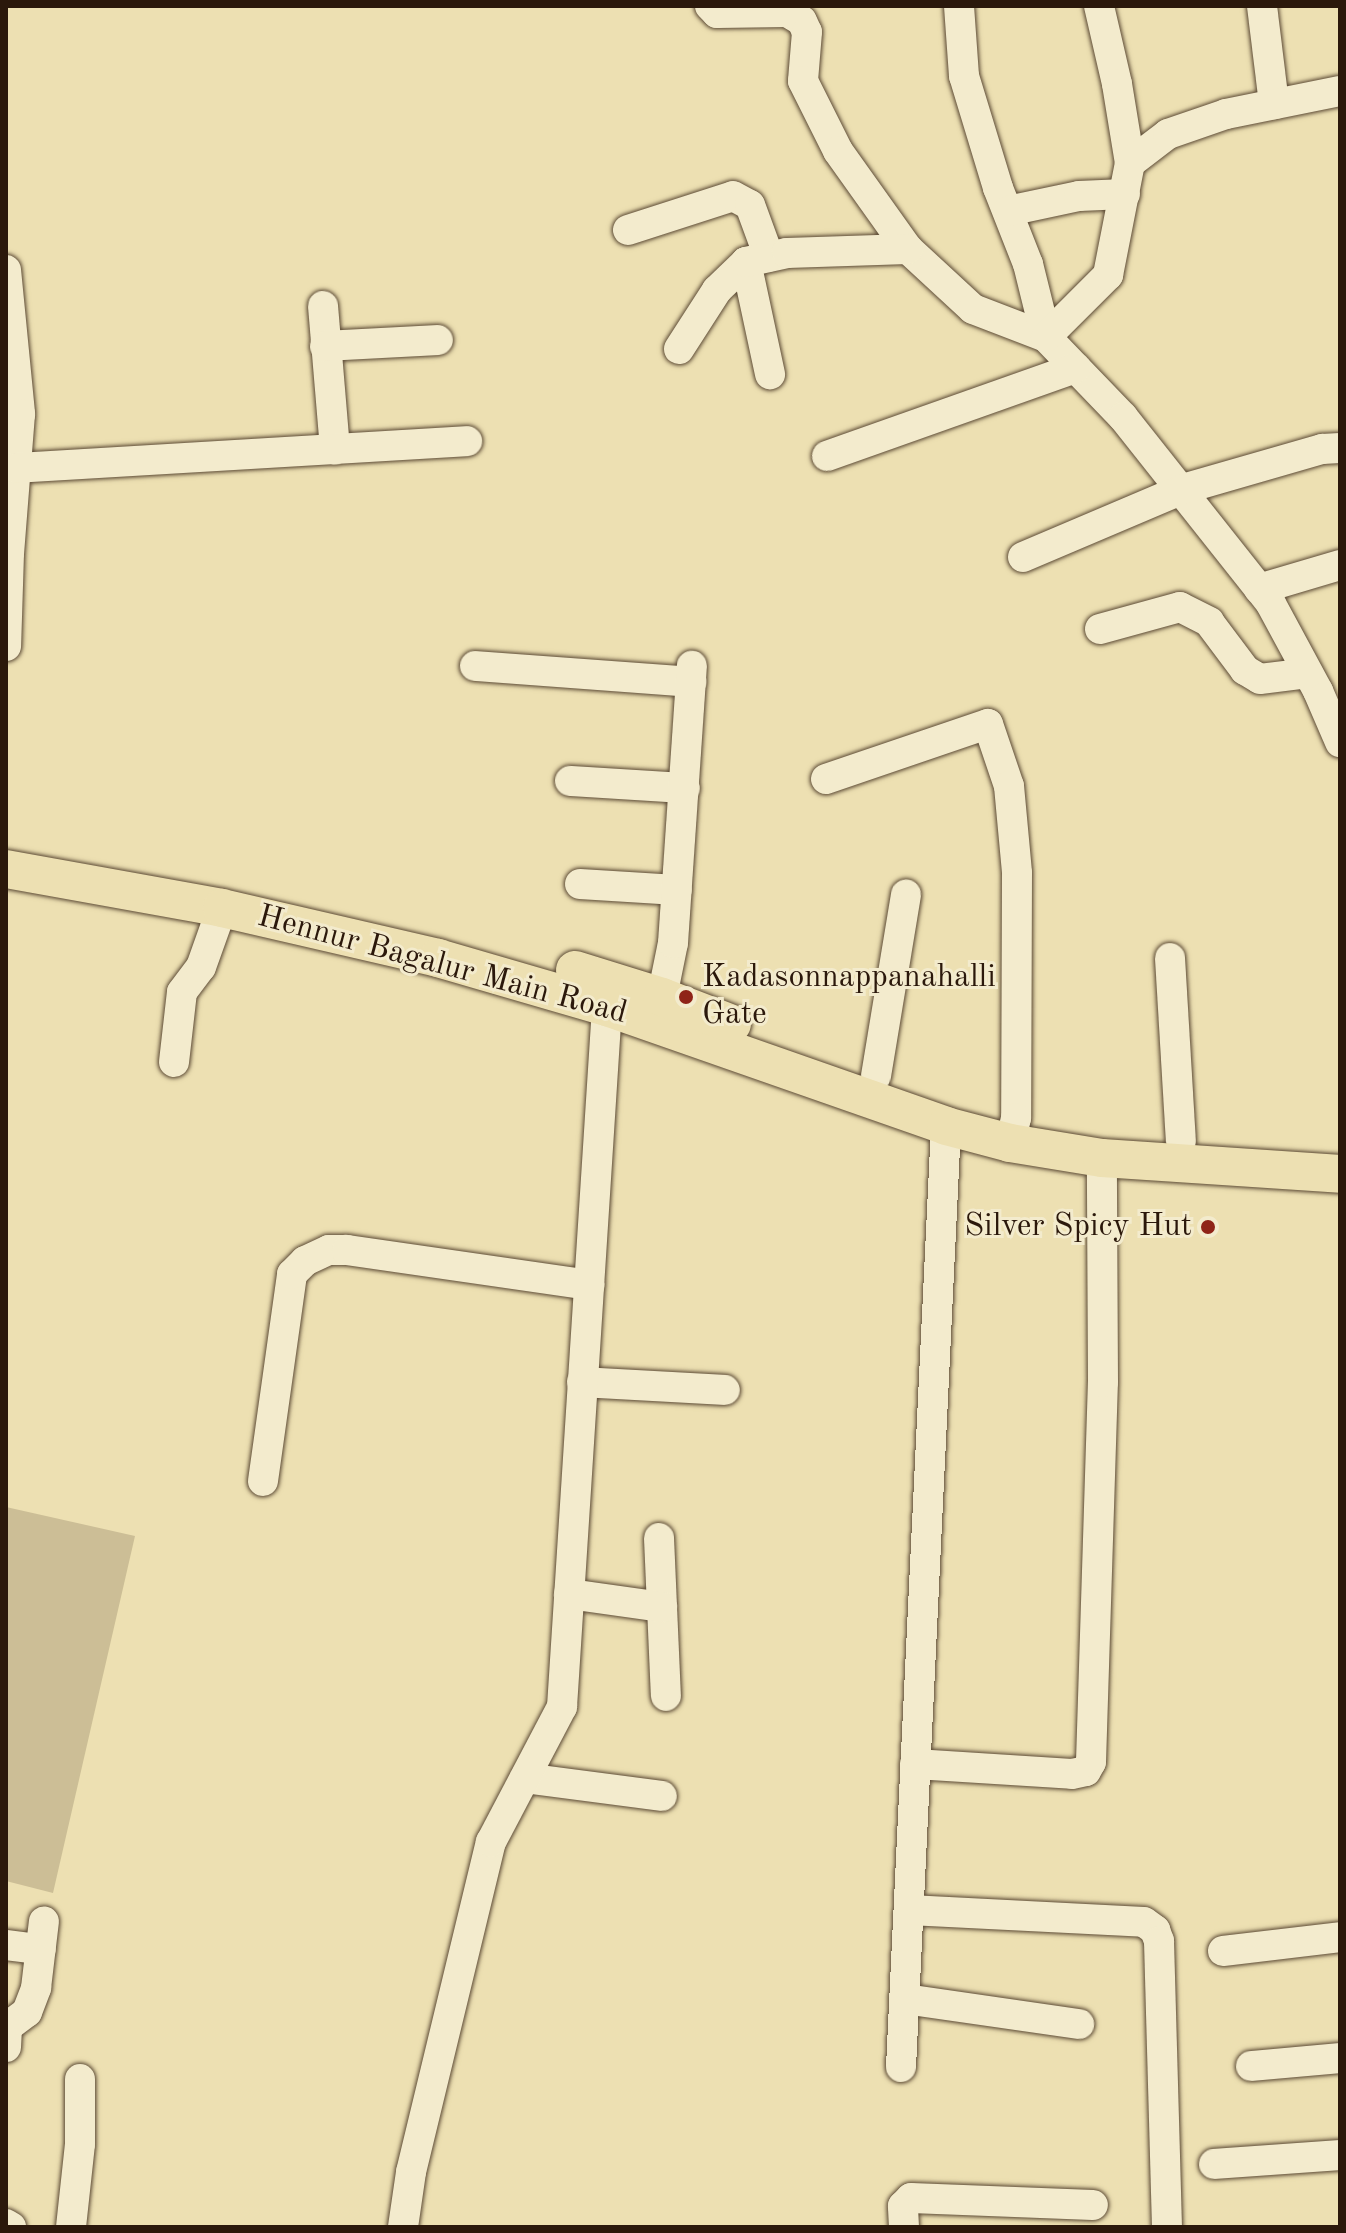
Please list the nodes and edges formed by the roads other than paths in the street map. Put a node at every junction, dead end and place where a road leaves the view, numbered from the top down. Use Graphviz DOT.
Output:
graph roads {
  1 [pos="710,6"];
  2 [pos="959,6"];
  3 [pos="1099,6"];
  4 [pos="1262,6"];
  5 [pos="1340,91"];
  6 [pos="1274,104"];
  7 [pos="1130,163"];
  8 [pos="1125,194"];
  9 [pos="1008,211"];
  10 [pos="628,230"];
  11 [pos="908,249"];
  12 [pos="758,260"];
  13 [pos="6,270"];
  14 [pos="323,306"];
  15 [pos="1046,337"];
  16 [pos="438,340"];
  17 [pos="325,346"];
  18 [pos="679,349"];
  19 [pos="1076,368"];
  20 [pos="770,374"];
  21 [pos="467,441"];
  22 [pos="1340,448"];
  23 [pos="335,449"];
  24 [pos="827,456"];
  25 [pos="16,468"];
  26 [pos="1183,489"];
  27 [pos="1023,557"];
  28 [pos="1340,565"];
  29 [pos="1259,589"];
  30 [pos="1100,629"];
  31 [pos="6,646"];
  32 [pos="475,666"];
  33 [pos="1308,673"];
  34 [pos="1340,742"];
  35 [pos="826,779"];
  36 [pos="570,781"];
  37 [pos="685,788"];
  38 [pos="6,845"];
  39 [pos="6,869"];
  40 [pos="580,884"];
  41 [pos="677,890"];
  42 [pos="906,894"];
  43 [pos="222,908"];
  44 [pos="1170,958"];
  45 [pos="610,994"];
  46 [pos="662,997"];
  47 [pos="174,1062"];
  48 [pos="876,1076"];
  49 [pos="946,1126"];
  50 [pos="1013,1131"];
  51 [pos="1181,1141"];
  52 [pos="1340,1149"];
  53 [pos="1102,1158"];
  54 [pos="1340,1174"];
  55 [pos="589,1285"];
  56 [pos="582,1382"];
  57 [pos="725,1390"];
  58 [pos="263,1481"];
  59 [pos="659,1538"];
  60 [pos="569,1594"];
  61 [pos="662,1607"];
  62 [pos="666,1696"];
  63 [pos="915,1764"];
  64 [pos="525,1778"];
  65 [pos="662,1796"];
  66 [pos="909,1910"];
  67 [pos="1340,1937"];
  68 [pos="6,1945"];
  69 [pos="1223,1951"];
  70 [pos="905,1999"];
  71 [pos="1079,2024"];
  72 [pos="6,2047"];
  73 [pos="1340,2058"];
  74 [pos="1251,2066"];
  75 [pos="901,2067"];
  76 [pos="80,2079"];
  77 [pos="1340,2155"];
  78 [pos="1214,2164"];
  79 [pos="1093,2205"];
  80 [pos="6,2224"];
  81 [pos="11,2227"];
  82 [pos="71,2227"];
  83 [pos="403,2227"];
  84 [pos="904,2227"];
  85 [pos="1167,2227"];
  1 -- 11 [label="street"];
  2 -- 9 [label="street"];
  3 -- 7 [label="street"];
  4 -- 6 [label="street"];
  5 -- 6 [label="street"];
  6 -- 7 [label="street"];
  7 -- 8 [label="street"];
  8 -- 9 [label="street"];
  8 -- 15 [label="street"];
  9 -- 15 [label="street"];
  10 -- 12 [label="street"];
  11 -- 12 [label="street"];
  11 -- 15 [label="street"];
  12 -- 18 [label="street"];
  12 -- 20 [label="street"];
  13 -- 25 [label="street"];
  14 -- 17 [label="street"];
  15 -- 19 [label="street"];
  16 -- 17 [label="street"];
  17 -- 23 [label="street"];
  19 -- 24 [label="street"];
  19 -- 26 [label="street"];
  21 -- 23 [label="street"];
  22 -- 26 [label="street"];
  23 -- 25 [label="street"];
  25 -- 31 [label="street"];
  26 -- 27 [label="street"];
  26 -- 29 [label="street"];
  28 -- 29 [label="street"];
  29 -- 33 [label="street"];
  30 -- 33 [label="street"];
  32 -- 37 [label="street"];
  33 -- 34 [label="street"];
  35 -- 50 [label="street"];
  36 -- 37 [label="street"];
  37 -- 41 [label="street"];
  38 -- 45 [label="main road, Hennur Bagalur Main Road"];
  39 -- 43 [label="main road, Hennur Bagalur Main Road"];
  40 -- 41 [label="street"];
  41 -- 46 [label="street"];
  42 -- 48 [label="street"];
  43 -- 45 [label="main road, Hennur Bagalur Main Road"];
  43 -- 47 [label="street"];
  44 -- 51 [label="street"];
  45 -- 46 [label="main road, Hennur Bagalur Main Road"];
  45 -- 49 [label="main road, Hennur Bagalur Main Road"];
  45 -- 55 [label="street"];
  46 -- 48 [label="main road, Hennur Bagalur Main Road"];
  48 -- 50 [label="main road, Hennur Bagalur Main Road"];
  49 -- 50 [label="main road, Hennur Bagalur Main Road"];
  49 -- 63 [label="street"];
  50 -- 51 [label="main road, Hennur Bagalur Main Road"];
  50 -- 53 [label="main road, Hennur Bagalur Main Road"];
  51 -- 52 [label="main road, Hennur Bagalur Main Road"];
  53 -- 54 [label="main road, Hennur Bagalur Main Road"];
  53 -- 63 [label="street"];
  55 -- 56 [label="street"];
  55 -- 58 [label="street"];
  56 -- 57 [label="street"];
  56 -- 60 [label="street"];
  59 -- 61 [label="street"];
  60 -- 61 [label="street"];
  60 -- 64 [label="street"];
  61 -- 62 [label="street"];
  63 -- 66 [label="street"];
  64 -- 65 [label="street"];
  64 -- 83 [label="street"];
  66 -- 70 [label="street"];
  66 -- 85 [label="street"];
  67 -- 69 [label="street"];
  68 -- 72 [label="street"];
  70 -- 71 [label="street"];
  70 -- 75 [label="street"];
  73 -- 74 [label="street"];
  76 -- 82 [label="street"];
  77 -- 78 [label="street"];
  79 -- 84 [label="street"];
  80 -- 81 [label="street"];
}
